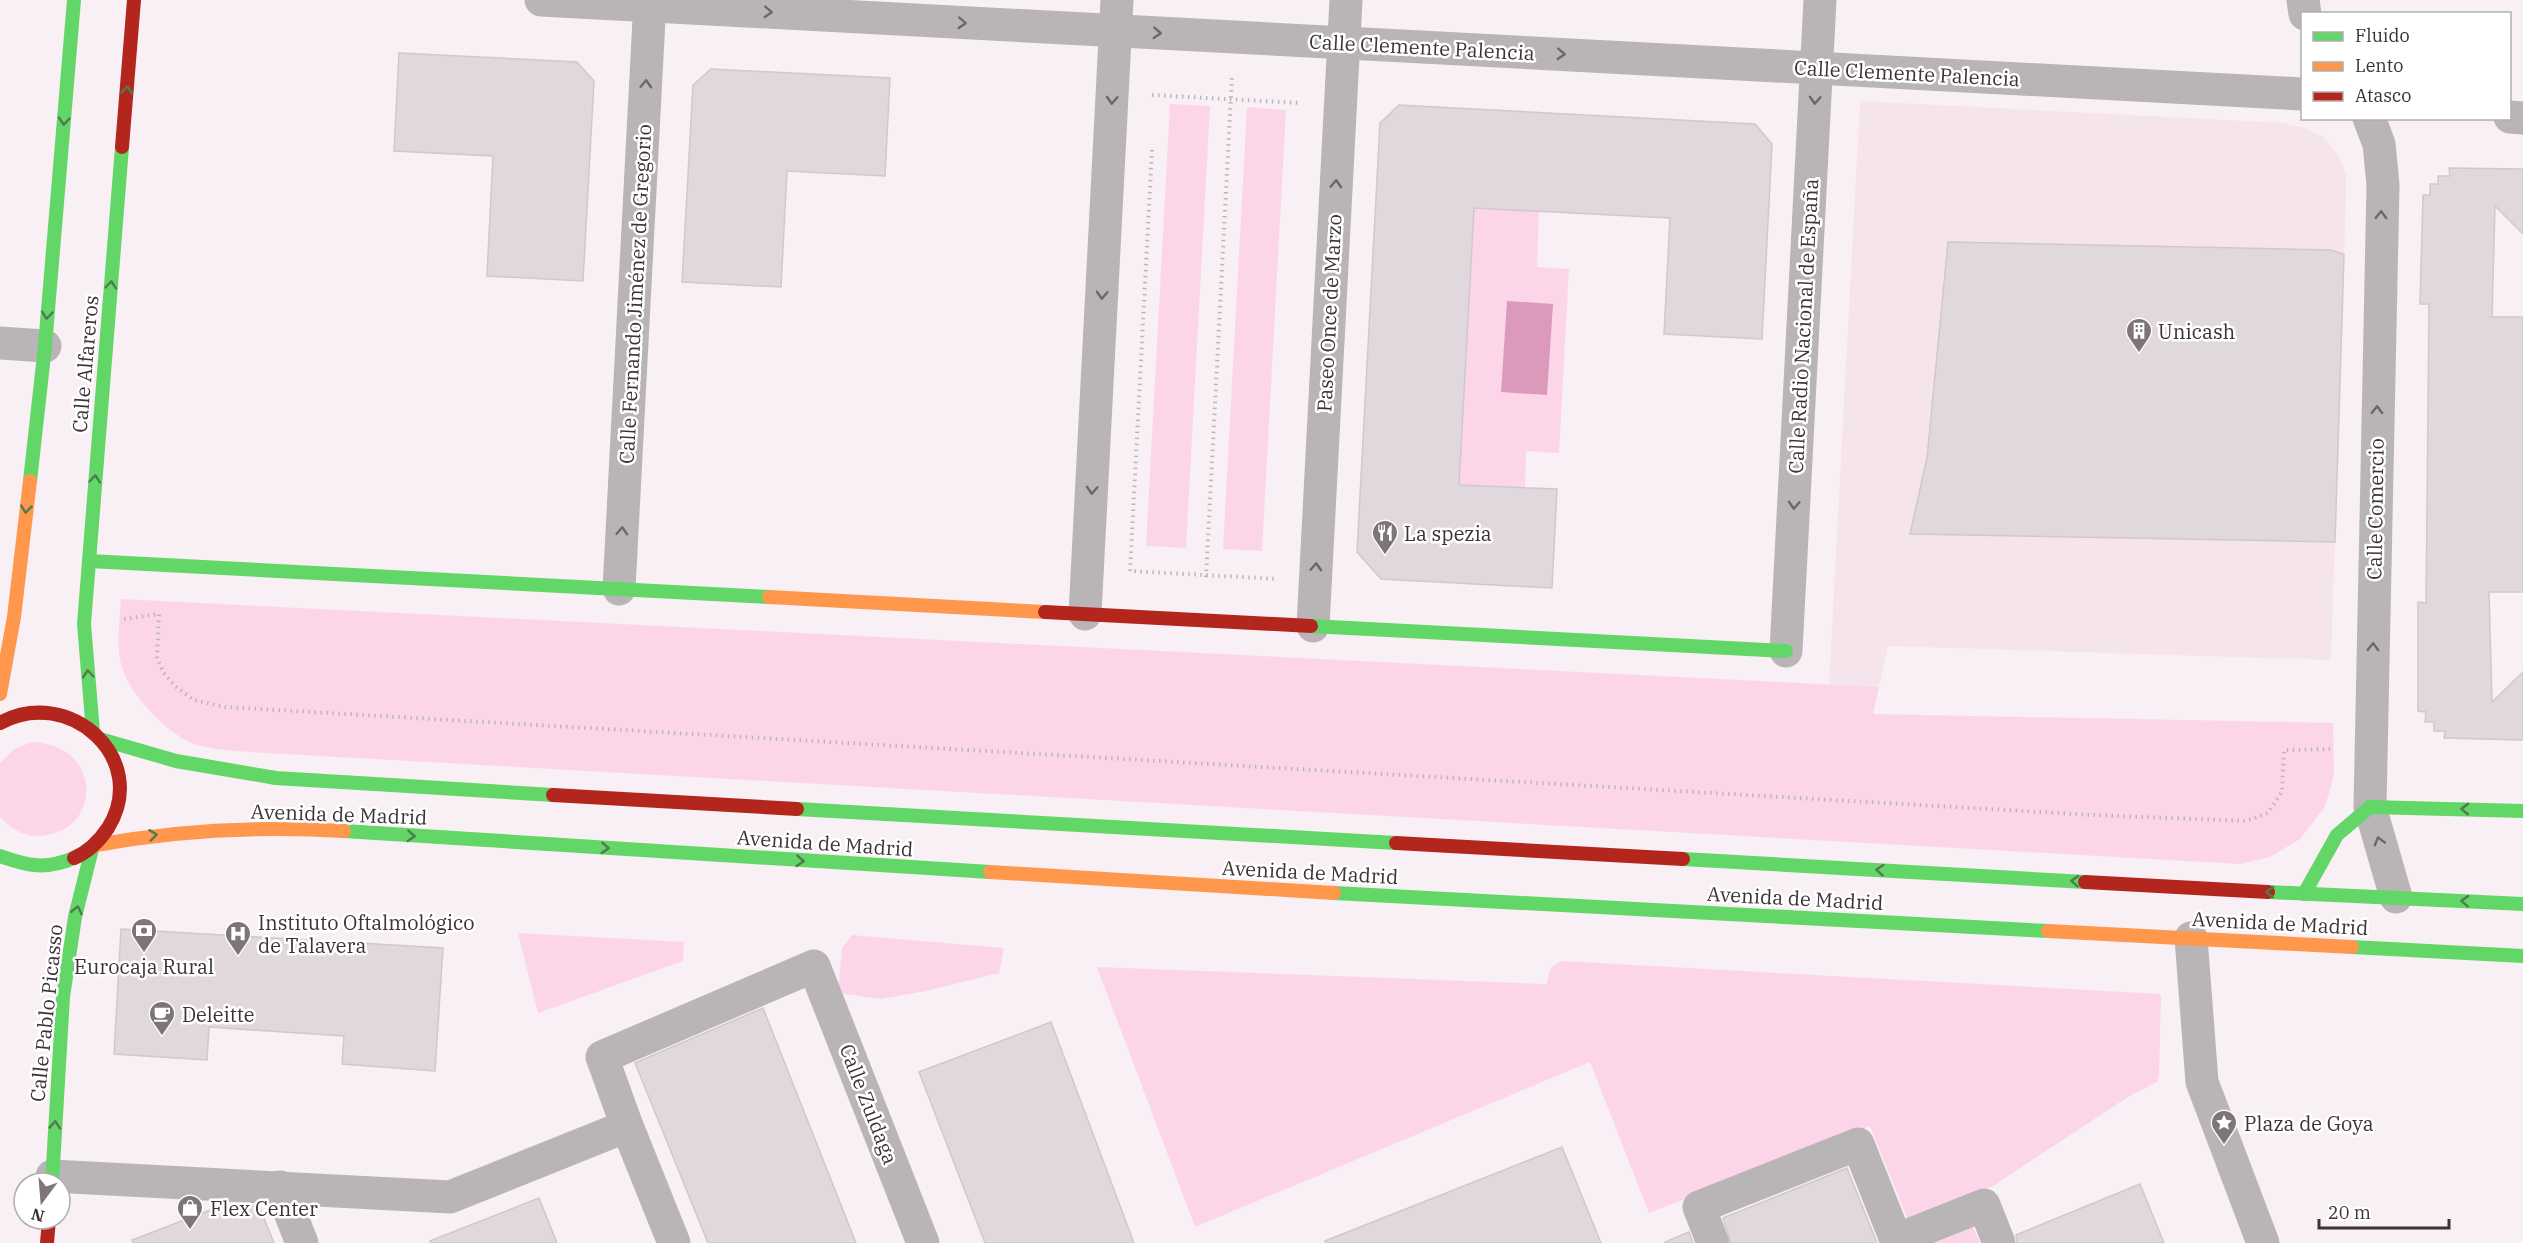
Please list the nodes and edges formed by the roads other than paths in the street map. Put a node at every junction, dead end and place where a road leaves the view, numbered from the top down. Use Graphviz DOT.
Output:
graph roads {
  1 [pos="74,0"];
  2 [pos="134,0"];
  3 [pos="541,0"];
  4 [pos="1346,0"];
  5 [pos="1820,0"];
  6 [pos="650,3"];
  7 [pos="1116,16"];
  8 [pos="1343,43"];
  9 [pos="1817,68"];
  10 [pos="2301,94"];
  11 [pos="2371,120"];
  12 [pos="0,343"];
  13 [pos="45,346"];
  14 [pos="89,561"];
  15 [pos="619,589"];
  16 [pos="1085,614"];
  17 [pos="1313,626"];
  18 [pos="1786,651"];
  19 [pos="0,694"];
  20 [pos="0,723"];
  21 [pos="97,736"];
  22 [pos="2370,807"];
  23 [pos="2523,811"];
  24 [pos="94,847"];
  25 [pos="0,856"];
  26 [pos="40,868"];
  27 [pos="0,869"];
  28 [pos="2304,894"];
  29 [pos="2396,897"];
  30 [pos="2523,904"];
  31 [pos="2191,938"];
  32 [pos="2523,956"];
  33 [pos="627,1126"];
  34 [pos="52,1171"];
  35 [pos="72,1180"];
  36 [pos="280,1186"];
  37 [pos="302,1243"];
  38 [pos="674,1243"];
  39 [pos="923,1243"];
  40 [pos="1713,1243"];
  41 [pos="1999,1243"];
  42 [pos="2263,1243"];
  1 -- 13 [label="main road, one-way"];
  14 -- 2 [label="main road, Calle Alfareros, one-way"];
  3 -- 6 [label="street, Calle Clemente Palencia"];
  4 -- 8 [label="street, Paseo Once de Marzo"];
  5 -- 9 [label="street, Calle Radio Nacional de España"];
  6 -- 7 [label="street, Calle Clemente Palencia, one-way"];
  15 -- 6 [label="street, Calle Fernando Jiménez de Gregorio, one-way"];
  7 -- 8 [label="street, Calle Clemente Palencia, one-way"];
  7 -- 16 [label="street, one-way"];
  8 -- 9 [label="street, Calle Clemente Palencia, one-way"];
  17 -- 8 [label="street, Paseo Once de Marzo, one-way"];
  9 -- 10 [label="street, Calle Clemente Palencia"];
  9 -- 18 [label="street, Calle Radio Nacional de España, one-way"];
  22 -- 11 [label="street, Calle Comercio, one-way"];
  12 -- 13 [label="street"];
  13 -- 19 [label="main road, one-way"];
  14 -- 15 [label="main road"];
  21 -- 14 [label="main road, Calle Alfareros, one-way"];
  15 -- 16 [label="main road"];
  16 -- 17 [label="main road"];
  17 -- 18 [label="main road"];
  20 -- 21 [label="main road, Avenida de Madrid"];
  21 -- 24 [label="main road, Avenida de Madrid"];
  28 -- 21 [label="main road, Avenida de Madrid, one-way"];
  23 -- 22 [label="main road, one-way"];
  22 -- 28 [label="main road"];
  29 -- 22 [label="street, Calle Comercio, one-way"];
  24 -- 26 [label="main road, Avenida de Madrid"];
  24 -- 31 [label="main road, Avenida de Madrid, one-way"];
  34 -- 24 [label="main road, Calle Pablo Picasso, one-way"];
  25 -- 26 [label="main road, Avenida de Madrid"];
  26 -- 27 [label="main road, Avenida de Madrid"];
  28 -- 29 [label="main road, Avenida de Madrid"];
  30 -- 29 [label="main road, Avenida de Madrid, one-way"];
  31 -- 32 [label="main road, Avenida de Madrid"];
  31 -- 42 [label="street"];
  33 -- 36 [label="street"];
  33 -- 38 [label="street"];
  33 -- 39 [label="street, Calle Zuldaga"];
  35 -- 36 [label="street"];
  36 -- 37 [label="street"];
  40 -- 41 [label="street"];
}
